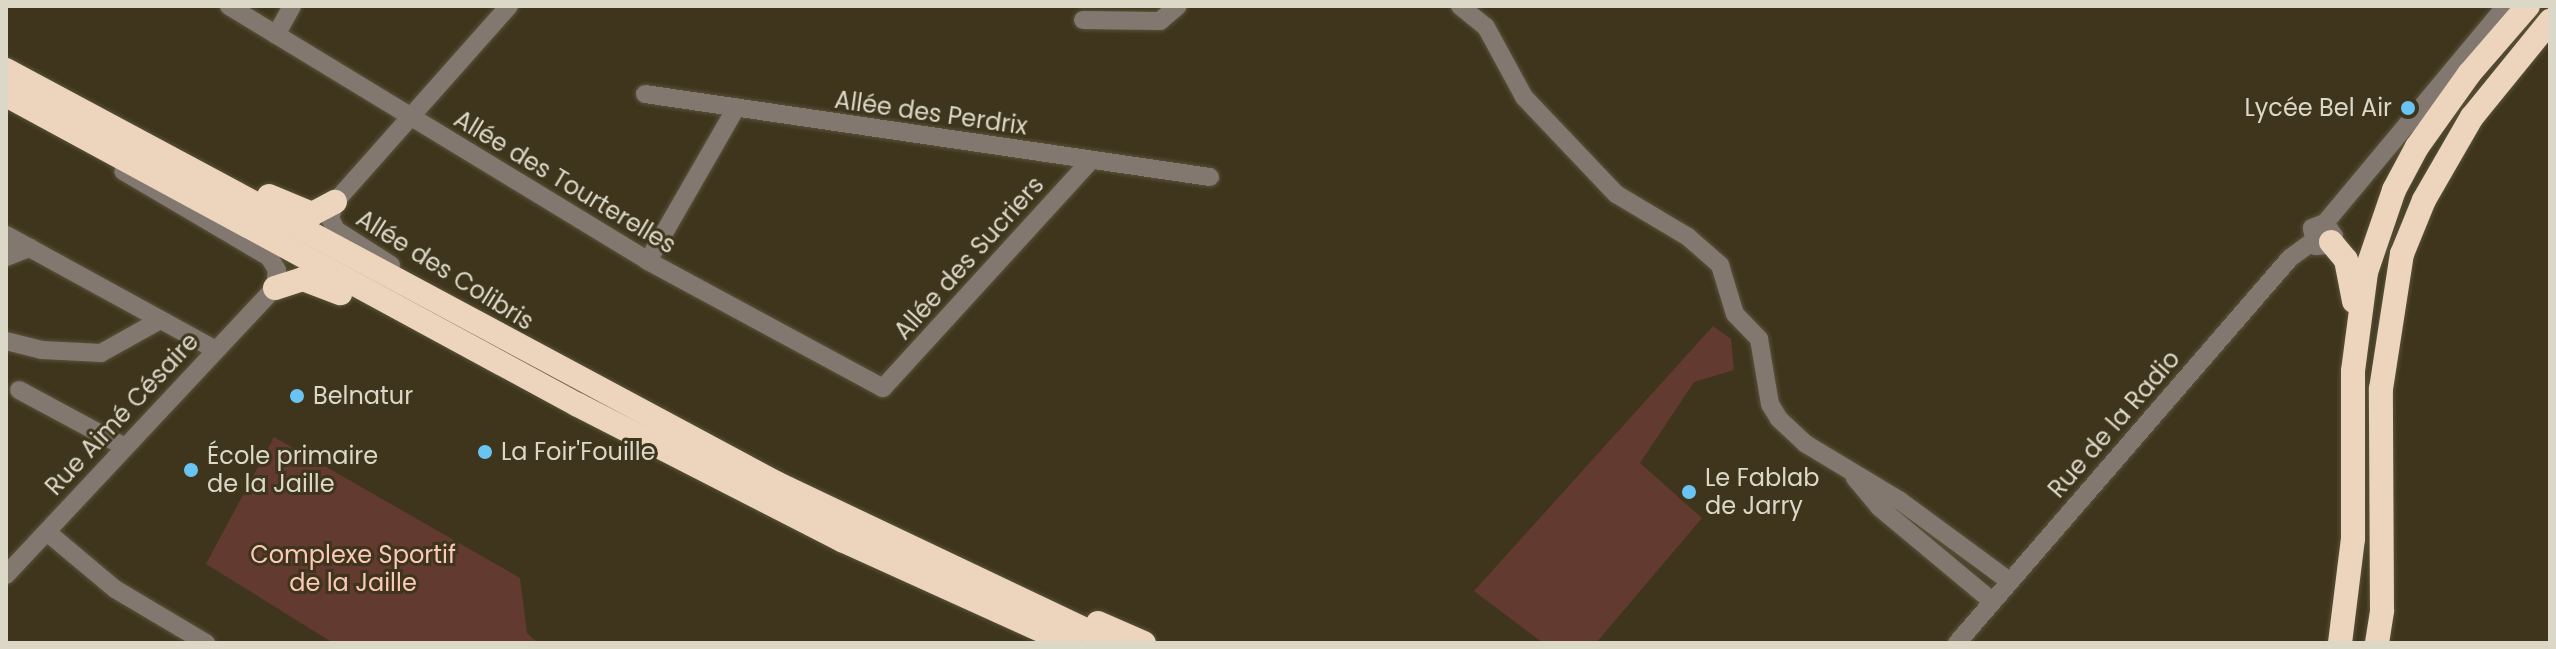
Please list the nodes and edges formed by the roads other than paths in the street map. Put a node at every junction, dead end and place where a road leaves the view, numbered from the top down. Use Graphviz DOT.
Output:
graph roads {
  1 [pos="229,6"];
  2 [pos="292,6"];
  3 [pos="509,6"];
  4 [pos="1178,6"];
  5 [pos="1460,6"];
  6 [pos="2506,6"];
  7 [pos="2528,6"];
  8 [pos="1083,20"];
  9 [pos="2550,21"];
  10 [pos="276,35"];
  11 [pos="6,70"];
  12 [pos="645,94"];
  13 [pos="6,96"];
  14 [pos="71,105"];
  15 [pos="736,108"];
  16 [pos="411,115"];
  17 [pos="1090,161"];
  18 [pos="1210,177"];
  19 [pos="335,202"];
  20 [pos="6,235"];
  21 [pos="2323,236"];
  22 [pos="30,248"];
  23 [pos="6,257"];
  24 [pos="648,261"];
  25 [pos="275,288"];
  26 [pos="2357,315"];
  27 [pos="160,320"];
  28 [pos="6,341"];
  29 [pos="214,349"];
  30 [pos="533,353"];
  31 [pos="485,355"];
  32 [pos="883,388"];
  33 [pos="19,390"];
  34 [pos="125,447"];
  35 [pos="1843,463"];
  36 [pos="47,532"];
  37 [pos="2380,571"];
  38 [pos="7,572"];
  39 [pos="976,578"];
  40 [pos="2008,580"];
  41 [pos="1993,602"];
  42 [pos="206,643"];
  43 [pos="1069,643"];
  44 [pos="1113,643"];
  45 [pos="1144,643"];
  46 [pos="1957,643"];
  47 [pos="2340,643"];
  48 [pos="2366,643"];
  49 [pos="2377,643"];
  1 -- 10 [label="street, Allée des Tourterelles"];
  2 -- 10 [label="street"];
  3 -- 16 [label="street, Allée des Colibris"];
  4 -- 8 [label="street"];
  5 -- 35 [label="street"];
  6 -- 21 [label="street, Rue de la Radio"];
  7 -- 26 [label="highway"];
  9 -- 37 [label="highway"];
  10 -- 16 [label="street, Allée des Tourterelles"];
  11 -- 14 [label="highway"];
  12 -- 15 [label="street, Allée des Perdrix"];
  13 -- 25 [label="street"];
  13 -- 31 [label="highway"];
  14 -- 19 [label="highway"];
  14 -- 30 [label="highway"];
  15 -- 17 [label="street, Allée des Perdrix"];
  15 -- 24 [label="street"];
  16 -- 19 [label="street, Allée des Colibris"];
  16 -- 24 [label="street, Allée des Tourterelles"];
  17 -- 18 [label="street, Allée des Perdrix"];
  17 -- 32 [label="street, Allée des Sucriers"];
  19 -- 30 [label="street, Allée des Colibris"];
  20 -- 22 [label="street"];
  21 -- 26 [label="highway"];
  21 -- 40 [label="street, Rue de la Radio"];
  22 -- 23 [label="street"];
  22 -- 27 [label="street"];
  24 -- 32 [label="street, Allée des Tourterelles"];
  25 -- 29 [label="street, Rue Aimé Césaire"];
  25 -- 31 [label="highway"];
  26 -- 47 [label="highway"];
  27 -- 28 [label="street"];
  27 -- 29 [label="street"];
  29 -- 34 [label="street, Rue Aimé Césaire"];
  30 -- 39 [label="highway"];
  31 -- 43 [label="highway"];
  33 -- 34 [label="street"];
  34 -- 36 [label="street, Rue Aimé Césaire"];
  35 -- 40 [label="street"];
  35 -- 41 [label="street"];
  36 -- 38 [label="street, Rue Aimé Césaire"];
  36 -- 42 [label="street"];
  37 -- 48 [label="highway"];
  37 -- 49 [label="highway"];
  39 -- 44 [label="highway"];
  39 -- 45 [label="highway"];
  40 -- 41 [label="street, Rue de la Radio"];
  41 -- 46 [label="street, Rue de la Radio"];
}
